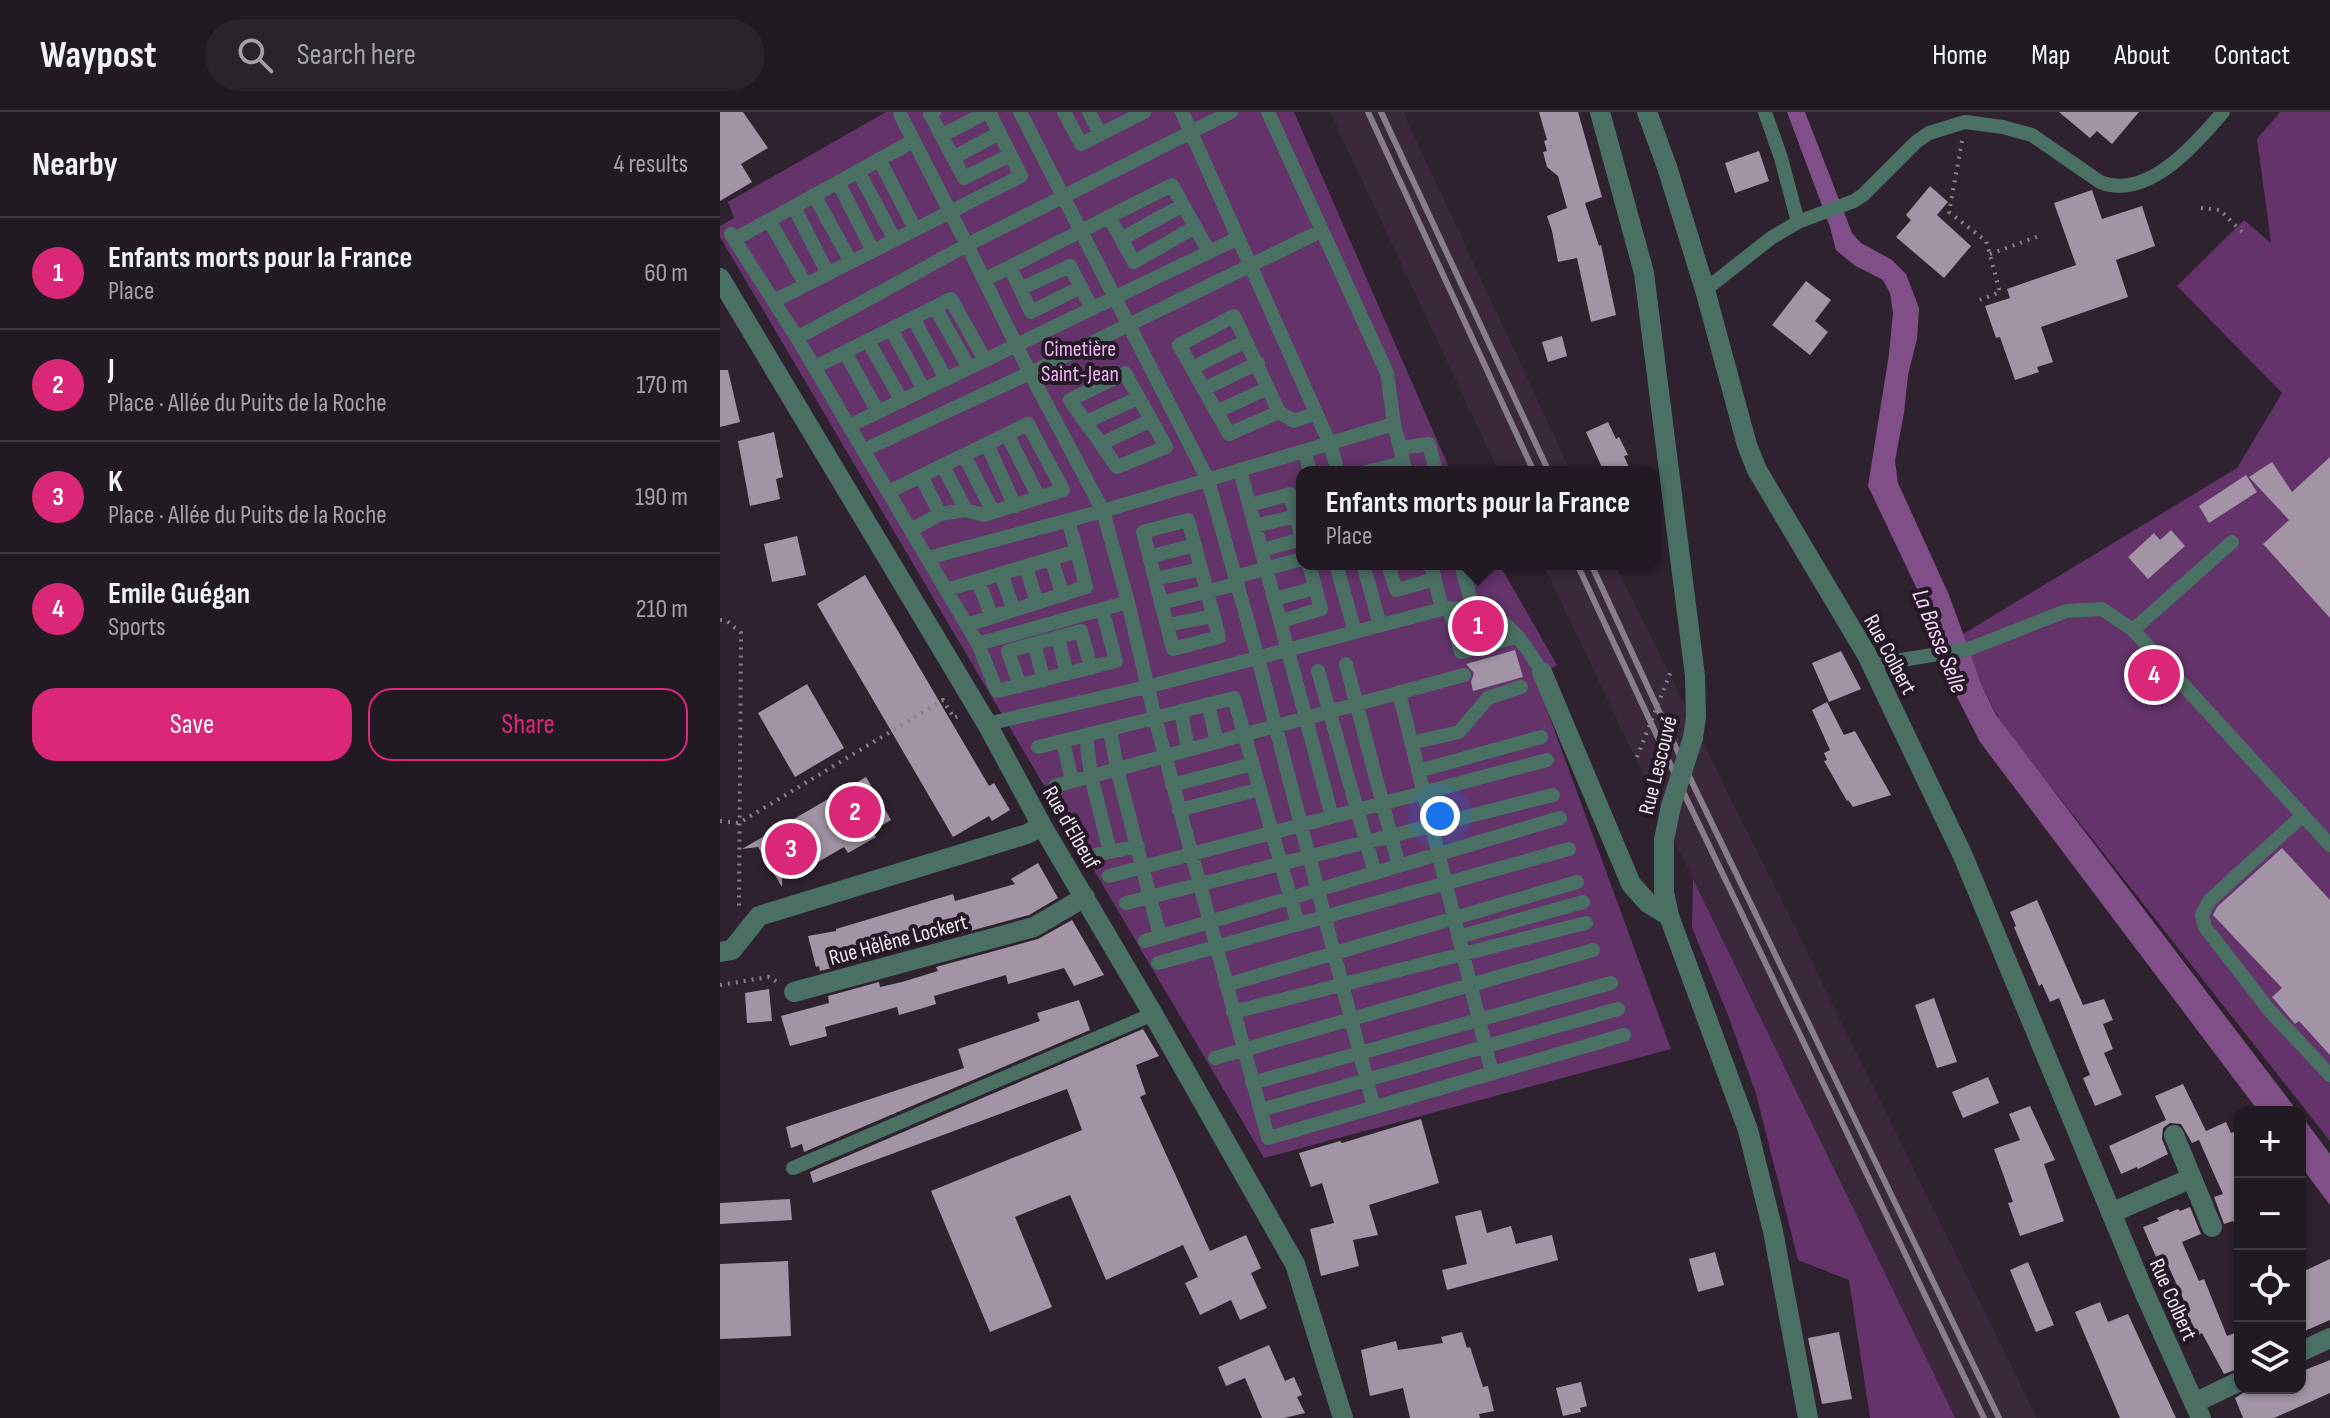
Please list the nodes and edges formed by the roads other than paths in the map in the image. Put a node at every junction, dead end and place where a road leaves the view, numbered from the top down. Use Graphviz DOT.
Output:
graph roads {
  1 [pos="934,112"];
  2 [pos="988,112"];
  3 [pos="1020,112"];
  4 [pos="1064,112"];
  5 [pos="1089,112"];
  6 [pos="1143,112"];
  7 [pos="1182,112"];
  8 [pos="1268,112"];
  9 [pos="1600,112"];
  10 [pos="1647,112"];
  11 [pos="1765,112"];
  12 [pos="2223,112"];
  13 [pos="1228,113"];
  14 [pos="900,114"];
  15 [pos="1118,118"];
  16 [pos="1191,132"];
  17 [pos="999,133"];
  18 [pos="1100,134"];
  19 [pos="941,136"];
  20 [pos="913,141"];
  21 [pos="1010,155"];
  22 [pos="953,158"];
  23 [pos="879,159"];
  24 [pos="858,171"];
  25 [pos="838,182"];
  26 [pos="814,195"];
  27 [pos="1064,197"];
  28 [pos="1183,205"];
  29 [pos="794,207"];
  30 [pos="950,211"];
  31 [pos="1109,217"];
  32 [pos="769,220"];
  33 [pos="1798,222"];
  34 [pos="1195,227"];
  35 [pos="915,229"];
  36 [pos="1081,231"];
  37 [pos="1321,231"];
  38 [pos="1238,238"];
  39 [pos="1121,239"];
  40 [pos="895,240"];
  41 [pos="967,245"];
  42 [pos="873,251"];
  43 [pos="1209,252"];
  44 [pos="851,262"];
  45 [pos="1251,266"];
  46 [pos="1010,267"];
  47 [pos="828,274"];
  48 [pos="720,278"];
  49 [pos="984,280"];
  50 [pos="806,285"];
  51 [pos="1081,287"];
  52 [pos="1020,289"];
  53 [pos="1705,290"];
  54 [pos="1115,297"];
  55 [pos="774,301"];
  56 [pos="935,307"];
  57 [pos="1092,309"];
  58 [pos="1031,312"];
  59 [pos="913,318"];
  60 [pos="1129,324"];
  61 [pos="891,329"];
  62 [pos="1040,334"];
  63 [pos="797,338"];
  64 [pos="868,341"];
  65 [pos="1246,341"];
  66 [pos="1016,345"];
  67 [pos="845,352"];
  68 [pos="985,360"];
  69 [pos="1258,363"];
  70 [pos="815,367"];
  71 [pos="969,368"];
  72 [pos="1192,368"];
  73 [pos="1030,373"];
  74 [pos="946,379"];
  75 [pos="1268,388"];
  76 [pos="1204,389"];
  77 [pos="924,390"];
  78 [pos="1138,398"];
  79 [pos="902,401"];
  80 [pos="878,412"];
  81 [pos="1216,412"];
  82 [pos="1279,412"];
  83 [pos="1316,413"];
  84 [pos="1151,420"];
  85 [pos="1086,422"];
  86 [pos="1394,424"];
  87 [pos="849,426"];
  88 [pos="1007,434"];
  89 [pos="987,444"];
  90 [pos="1101,444"];
  91 [pos="1330,444"];
  92 [pos="864,450"];
  93 [pos="1305,451"];
  94 [pos="964,455"];
  95 [pos="1403,461"];
  96 [pos="943,466"];
  97 [pos="1309,466"];
  98 [pos="1336,466"];
  99 [pos="1434,466"];
  100 [pos="1240,470"];
  101 [pos="921,476"];
  102 [pos="1208,480"];
  103 [pos="888,492"];
  104 [pos="1039,498"];
  105 [pos="1250,505"];
  106 [pos="1015,506"];
  107 [pos="966,510"];
  108 [pos="1103,511"];
  109 [pos="993,512"];
  110 [pos="940,514"];
  111 [pos="1296,516"];
  112 [pos="1068,521"];
  113 [pos="1255,526"];
  114 [pos="911,530"];
  115 [pos="1296,541"];
  116 [pos="2232,542"];
  117 [pos="1195,545"];
  118 [pos="1262,550"];
  119 [pos="1077,551"];
  120 [pos="1149,557"];
  121 [pos="928,558"];
  122 [pos="1051,559"];
  123 [pos="1296,561"];
  124 [pos="1026,566"];
  125 [pos="1267,568"];
  126 [pos="1201,569"];
  127 [pos="1310,570"];
  128 [pos="1338,570"];
  129 [pos="1365,570"];
  130 [pos="1394,570"];
  131 [pos="1463,570"];
  132 [pos="1433,571"];
  133 [pos="1001,574"];
  134 [pos="1155,579"];
  135 [pos="1236,580"];
  136 [pos="978,581"];
  137 [pos="1315,588"];
  138 [pos="946,590"];
  139 [pos="1207,592"];
  140 [pos="1063,595"];
  141 [pos="1275,599"];
  142 [pos="1128,602"];
  143 [pos="1037,603"];
  144 [pos="1161,603"];
  145 [pos="1446,608"];
  146 [pos="1102,609"];
  147 [pos="1473,609"];
  148 [pos="1014,610"];
  149 [pos="1213,616"];
  150 [pos="992,617"];
  151 [pos="1281,621"];
  152 [pos="967,625"];
  153 [pos="1167,625"];
  154 [pos="1380,625"];
  155 [pos="2133,630"];
  156 [pos="1355,632"];
  157 [pos="1518,636"];
  158 [pos="1058,638"];
  159 [pos="978,644"];
  160 [pos="1034,644"];
  161 [pos="1288,649"];
  162 [pos="1258,658"];
  163 [pos="1346,664"];
  164 [pos="1871,665"];
  165 [pos="1091,668"];
  166 [pos="1318,671"];
  167 [pos="1542,672"];
  168 [pos="1067,674"];
  169 [pos="1464,675"];
  170 [pos="1044,680"];
  171 [pos="1020,686"];
  172 [pos="1147,687"];
  173 [pos="1521,687"];
  174 [pos="1399,692"];
  175 [pos="1208,704"];
  176 [pos="1356,704"];
  177 [pos="1181,711"];
  178 [pos="1330,711"];
  179 [pos="1155,718"];
  180 [pos="1306,718"];
  181 [pos="987,724"];
  182 [pos="1276,726"];
  183 [pos="1110,729"];
  184 [pos="1244,734"];
  185 [pos="1086,735"];
  186 [pos="1541,737"];
  187 [pos="1063,741"];
  188 [pos="1217,742"];
  189 [pos="1411,743"];
  190 [pos="1038,747"];
  191 [pos="1188,750"];
  192 [pos="1165,756"];
  193 [pos="1547,760"];
  194 [pos="1253,764"];
  195 [pos="1117,769"];
  196 [pos="1418,771"];
  197 [pos="1091,776"];
  198 [pos="1072,781"];
  199 [pos="1172,785"];
  200 [pos="1055,786"];
  201 [pos="1260,789"];
  202 [pos="1423,793"];
  203 [pos="1553,795"];
  204 [pos="1382,803"];
  205 [pos="1179,810"];
  206 [pos="1357,810"];
  207 [pos="2302,816"];
  208 [pos="1332,817"];
  209 [pos="1560,818"];
  210 [pos="1301,825"];
  211 [pos="1042,826"];
  212 [pos="1432,826"];
  213 [pos="1272,833"];
  214 [pos="1391,836"];
  215 [pos="1366,842"];
  216 [pos="2330,845"];
  217 [pos="1138,846"];
  218 [pos="1569,849"];
  219 [pos="1191,854"];
  220 [pos="1438,854"];
  221 [pos="1309,857"];
  222 [pos="1281,864"];
  223 [pos="1399,866"];
  224 [pos="1143,867"];
  225 [pos="1375,873"];
  226 [pos="1109,876"];
  227 [pos="1577,882"];
  228 [pos="1446,883"];
  229 [pos="1199,885"];
  230 [pos="1318,890"];
  231 [pos="1085,897"];
  232 [pos="1151,897"];
  233 [pos="1290,898"];
  234 [pos="1583,902"];
  235 [pos="1126,903"];
  236 [pos="1669,916"];
  237 [pos="1325,917"];
  238 [pos="1454,918"];
  239 [pos="1209,922"];
  240 [pos="1586,923"];
  241 [pos="1298,924"];
  242 [pos="1160,936"];
  243 [pos="1458,937"];
  244 [pos="1145,941"];
  245 [pos="1216,947"];
  246 [pos="1593,950"];
  247 [pos="720,952"];
  248 [pos="1334,953"];
  249 [pos="1463,954"];
  250 [pos="1158,963"];
  251 [pos="1611,983"];
  252 [pos="1342,984"];
  253 [pos="1226,985"];
  254 [pos="1470,985"];
  255 [pos="794,992"];
  256 [pos="1618,1009"];
  257 [pos="1233,1012"];
  258 [pos="1153,1014"];
  259 [pos="1351,1019"];
  260 [pos="1479,1020"];
  261 [pos="1624,1035"];
  262 [pos="1485,1047"];
  263 [pos="1243,1050"];
  264 [pos="1359,1053"];
  265 [pos="1215,1058"];
  266 [pos="1492,1073"];
  267 [pos="2330,1075"];
  268 [pos="1367,1080"];
  269 [pos="1252,1083"];
  270 [pos="1374,1108"];
  271 [pos="1260,1110"];
  272 [pos="2174,1135"];
  273 [pos="793,1168"];
  274 [pos="2192,1178"];
  275 [pos="2111,1213"];
  276 [pos="2212,1227"];
  277 [pos="2330,1338"];
  278 [pos="2306,1349"];
  279 [pos="2234,1385"];
  280 [pos="2198,1410"];
  281 [pos="1343,1418"];
  282 [pos="1808,1418"];
  1 -- 19 [label="lane"];
  2 -- 17 [label="lane"];
  2 -- 19 [label="lane"];
  3 -- 27 [label="lane"];
  4 -- 18 [label="lane"];
  5 -- 18 [label="lane"];
  6 -- 15 [label="lane"];
  7 -- 16 [label="lane"];
  8 -- 37 [label="lane"];
  9 -- 236 [label="street, Rue Lescouvé, bridge"];
  10 -- 53 [label="street, Rue Colbert"];
  11 -- 33 [label="lane"];
  12 -- 33 [label="lane"];
  13 -- 16 [label="lane"];
  14 -- 20 [label="lane"];
  15 -- 18 [label="lane"];
  16 -- 27 [label="lane"];
  16 -- 38 [label="lane"];
  17 -- 21 [label="lane"];
  17 -- 22 [label="lane"];
  19 -- 22 [label="lane"];
  20 -- 23 [label="lane"];
  20 -- 30 [label="lane"];
  21 -- 22 [label="lane"];
  21 -- 30 [label="lane"];
  23 -- 24 [label="lane"];
  23 -- 35 [label="lane"];
  24 -- 25 [label="lane"];
  24 -- 40 [label="lane"];
  25 -- 26 [label="lane"];
  25 -- 42 [label="lane"];
  26 -- 29 [label="lane"];
  26 -- 44 [label="lane"];
  27 -- 36 [label="lane"];
  27 -- 41 [label="lane"];
  28 -- 31 [label="lane"];
  28 -- 34 [label="lane"];
  28 -- 39 [label="lane"];
  29 -- 32 [label="lane"];
  29 -- 47 [label="lane"];
  30 -- 35 [label="lane"];
  30 -- 41 [label="lane"];
  31 -- 36 [label="lane"];
  31 -- 39 [label="lane"];
  32 -- 50 [label="lane"];
  32 -- 55 [label="lane"];
  33 -- 53 [label="lane"];
  34 -- 39 [label="lane"];
  34 -- 43 [label="lane"];
  35 -- 40 [label="lane"];
  36 -- 46 [label="lane"];
  36 -- 54 [label="lane"];
  37 -- 45 [label="lane"];
  37 -- 86 [label="lane"];
  38 -- 43 [label="lane"];
  38 -- 45 [label="lane"];
  40 -- 42 [label="lane"];
  41 -- 49 [label="lane"];
  41 -- 63 [label="lane"];
  42 -- 44 [label="lane"];
  43 -- 54 [label="lane"];
  44 -- 47 [label="lane"];
  45 -- 60 [label="lane"];
  45 -- 83 [label="lane"];
  46 -- 49 [label="lane"];
  46 -- 52 [label="lane"];
  47 -- 50 [label="lane"];
  48 -- 181 [label="street, Rue d'Elbeuf"];
  49 -- 66 [label="lane"];
  50 -- 55 [label="lane"];
  51 -- 52 [label="lane"];
  51 -- 57 [label="lane"];
  51 -- 58 [label="lane"];
  52 -- 58 [label="lane"];
  53 -- 164 [label="street, Rue Colbert"];
  54 -- 57 [label="lane"];
  54 -- 60 [label="lane"];
  55 -- 63 [label="lane"];
  56 -- 59 [label="lane"];
  56 -- 68 [label="lane"];
  56 -- 71 [label="lane"];
  57 -- 62 [label="lane"];
  58 -- 62 [label="lane"];
  59 -- 61 [label="lane"];
  59 -- 74 [label="lane"];
  60 -- 73 [label="lane"];
  60 -- 102 [label="lane"];
  61 -- 64 [label="lane"];
  61 -- 77 [label="lane"];
  62 -- 66 [label="lane"];
  63 -- 70 [label="lane"];
  64 -- 67 [label="lane"];
  64 -- 79 [label="lane"];
  65 -- 69 [label="lane"];
  65 -- 72 [label="lane"];
  65 -- 72 [label="lane"];
  66 -- 68 [label="lane"];
  66 -- 73 [label="lane"];
  67 -- 70 [label="lane"];
  67 -- 80 [label="lane"];
  68 -- 71 [label="lane"];
  69 -- 75 [label="lane"];
  69 -- 76 [label="lane"];
  70 -- 87 [label="lane"];
  71 -- 74 [label="lane"];
  72 -- 76 [label="lane"];
  73 -- 92 [label="lane"];
  73 -- 108 [label="lane"];
  74 -- 77 [label="lane"];
  75 -- 81 [label="lane"];
  75 -- 82 [label="lane"];
  76 -- 81 [label="lane"];
  77 -- 79 [label="lane"];
  78 -- 84 [label="lane"];
  78 -- 85 [label="lane"];
  78 -- 85 [label="lane"];
  79 -- 80 [label="lane"];
  80 -- 87 [label="lane"];
  81 -- 82 [label="lane"];
  82 -- 83 [label="lane"];
  83 -- 91 [label="lane"];
  84 -- 90 [label="lane"];
  84 -- 90 [label="lane"];
  85 -- 90 [label="lane"];
  86 -- 91 [label="lane"];
  86 -- 95 [label="lane"];
  87 -- 92 [label="lane"];
  88 -- 89 [label="lane"];
  88 -- 104 [label="lane"];
  88 -- 104 [label="lane"];
  89 -- 94 [label="lane"];
  89 -- 106 [label="lane"];
  91 -- 93 [label="lane"];
  91 -- 98 [label="lane"];
  92 -- 103 [label="lane"];
  93 -- 97 [label="lane"];
  93 -- 100 [label="lane"];
  94 -- 96 [label="lane"];
  94 -- 109 [label="lane"];
  95 -- 99 [label="lane"];
  96 -- 101 [label="lane"];
  96 -- 107 [label="lane"];
  100 -- 102 [label="lane"];
  100 -- 105 [label="lane"];
  101 -- 103 [label="lane"];
  101 -- 110 [label="lane"];
  102 -- 108 [label="lane"];
  102 -- 135 [label="lane"];
  103 -- 114 [label="lane"];
  104 -- 106 [label="lane"];
  105 -- 111 [label="lane"];
  105 -- 113 [label="lane"];
  106 -- 109 [label="lane"];
  107 -- 109 [label="lane"];
  107 -- 110 [label="lane"];
  108 -- 112 [label="lane"];
  108 -- 142 [label="lane"];
  110 -- 114 [label="lane"];
  111 -- 113 [label="lane"];
  112 -- 119 [label="lane"];
  112 -- 121 [label="lane"];
  113 -- 118 [label="lane"];
  114 -- 121 [label="lane"];
  115 -- 118 [label="lane"];
  116 -- 155 [label="lane"];
  117 -- 120 [label="lane"];
  117 -- 120 [label="lane"];
  117 -- 126 [label="lane"];
  118 -- 125 [label="lane"];
  119 -- 122 [label="lane"];
  119 -- 140 [label="lane"];
  120 -- 134 [label="lane"];
  121 -- 138 [label="lane"];
  122 -- 124 [label="lane"];
  122 -- 140 [label="lane"];
  123 -- 125 [label="lane"];
  124 -- 133 [label="lane"];
  124 -- 143 [label="lane"];
  125 -- 135 [label="lane"];
  125 -- 141 [label="lane"];
  126 -- 134 [label="lane"];
  126 -- 139 [label="lane"];
  127 -- 137 [label="lane"];
  128 -- 156 [label="lane"];
  129 -- 154 [label="lane"];
  130 -- 132 [label="lane"];
  131 -- 147 [label="lane"];
  132 -- 145 [label="lane"];
  133 -- 136 [label="lane"];
  133 -- 148 [label="lane"];
  134 -- 144 [label="lane"];
  135 -- 139 [label="lane"];
  135 -- 162 [label="lane"];
  136 -- 138 [label="lane"];
  136 -- 150 [label="lane"];
  137 -- 141 [label="lane"];
  137 -- 151 [label="lane"];
  138 -- 152 [label="lane"];
  139 -- 144 [label="lane"];
  139 -- 149 [label="lane"];
  140 -- 143 [label="lane"];
  141 -- 151 [label="lane"];
  142 -- 146 [label="lane"];
  142 -- 172 [label="lane"];
  143 -- 148 [label="lane"];
  144 -- 153 [label="lane"];
  145 -- 147 [label="lane"];
  145 -- 154 [label="lane"];
  145 -- 157 [label="lane"];
  146 -- 159 [label="lane"];
  146 -- 165 [label="lane"];
  147 -- 157 [label="lane"];
  148 -- 150 [label="lane"];
  149 -- 153 [label="lane"];
  149 -- 153 [label="lane"];
  150 -- 152 [label="lane"];
  151 -- 161 [label="lane"];
  152 -- 159 [label="lane"];
  154 -- 156 [label="lane"];
  155 -- 164 [label="lane"];
  155 -- 207 [label="lane"];
  156 -- 161 [label="lane"];
  157 -- 167 [label="lane"];
  158 -- 160 [label="lane"];
  158 -- 165 [label="lane"];
  158 -- 168 [label="lane"];
  159 -- 171 [label="lane"];
  160 -- 170 [label="lane"];
  160 -- 171 [label="lane"];
  161 -- 162 [label="lane"];
  161 -- 180 [label="lane"];
  162 -- 172 [label="lane"];
  162 -- 182 [label="lane"];
  163 -- 176 [label="lane"];
  164 -- 275 [label="street, Rue Colbert"];
  165 -- 168 [label="lane"];
  166 -- 178 [label="lane"];
  167 -- 236 [label="street"];
  168 -- 170 [label="lane"];
  169 -- 174 [label="lane"];
  170 -- 171 [label="lane"];
  172 -- 179 [label="lane"];
  172 -- 181 [label="lane"];
  173 -- 189 [label="lane"];
  174 -- 176 [label="lane"];
  174 -- 189 [label="lane"];
  175 -- 177 [label="lane"];
  175 -- 184 [label="lane"];
  175 -- 188 [label="lane"];
  176 -- 178 [label="lane"];
  176 -- 204 [label="lane"];
  177 -- 179 [label="lane"];
  177 -- 191 [label="lane"];
  178 -- 180 [label="lane"];
  178 -- 206 [label="lane"];
  179 -- 183 [label="lane"];
  179 -- 192 [label="lane"];
  180 -- 182 [label="lane"];
  180 -- 208 [label="lane"];
  181 -- 211 [label="street, Rue d'Elbeuf"];
  182 -- 184 [label="lane"];
  182 -- 210 [label="lane"];
  183 -- 185 [label="lane"];
  183 -- 195 [label="lane"];
  184 -- 188 [label="lane"];
  184 -- 194 [label="lane"];
  185 -- 187 [label="lane"];
  185 -- 197 [label="lane"];
  186 -- 196 [label="lane"];
  187 -- 190 [label="lane"];
  187 -- 198 [label="lane"];
  188 -- 191 [label="lane"];
  189 -- 196 [label="lane"];
  191 -- 192 [label="lane"];
  192 -- 195 [label="lane"];
  192 -- 199 [label="lane"];
  193 -- 202 [label="lane"];
  194 -- 199 [label="lane"];
  194 -- 201 [label="lane"];
  195 -- 197 [label="lane"];
  195 -- 217 [label="lane"];
  196 -- 202 [label="lane"];
  197 -- 198 [label="lane"];
  197 -- 217 [label="lane"];
  198 -- 200 [label="lane"];
  199 -- 205 [label="lane"];
  201 -- 205 [label="lane"];
  201 -- 213 [label="lane"];
  202 -- 204 [label="lane"];
  202 -- 212 [label="lane"];
  203 -- 212 [label="lane"];
  204 -- 206 [label="lane"];
  204 -- 214 [label="lane"];
  205 -- 219 [label="lane"];
  206 -- 208 [label="lane"];
  206 -- 215 [label="lane"];
  207 -- 216 [label="lane"];
  207 -- 267 [label="lane"];
  208 -- 210 [label="lane"];
  209 -- 220 [label="lane"];
  210 -- 213 [label="lane"];
  210 -- 221 [label="lane"];
  211 -- 231 [label="street, Rue d'Elbeuf"];
  211 -- 247 [label="street"];
  212 -- 214 [label="lane"];
  212 -- 220 [label="lane"];
  213 -- 219 [label="lane"];
  213 -- 222 [label="lane"];
  214 -- 215 [label="lane"];
  214 -- 223 [label="lane"];
  215 -- 221 [label="lane"];
  215 -- 225 [label="lane"];
  217 -- 224 [label="lane"];
  218 -- 228 [label="lane"];
  219 -- 224 [label="lane"];
  219 -- 229 [label="lane"];
  220 -- 223 [label="lane"];
  220 -- 228 [label="lane"];
  221 -- 222 [label="lane"];
  221 -- 230 [label="lane"];
  222 -- 229 [label="lane"];
  222 -- 233 [label="lane"];
  223 -- 225 [label="lane"];
  224 -- 226 [label="lane"];
  224 -- 232 [label="lane"];
  225 -- 230 [label="lane"];
  227 -- 238 [label="lane"];
  228 -- 237 [label="lane"];
  228 -- 238 [label="lane"];
  229 -- 232 [label="lane"];
  229 -- 239 [label="lane"];
  230 -- 233 [label="lane"];
  230 -- 237 [label="lane"];
  231 -- 255 [label="street, Rue Hélène Lockert"];
  231 -- 258 [label="street, Rue d'Elbeuf"];
  232 -- 235 [label="lane"];
  232 -- 242 [label="lane"];
  233 -- 239 [label="lane"];
  233 -- 241 [label="lane"];
  234 -- 243 [label="lane"];
  236 -- 282 [label="street, Rue Lescouvé"];
  237 -- 241 [label="lane"];
  237 -- 248 [label="lane"];
  238 -- 243 [label="lane"];
  238 -- 248 [label="lane"];
  239 -- 242 [label="lane"];
  239 -- 245 [label="lane"];
  240 -- 249 [label="lane"];
  241 -- 245 [label="lane"];
  242 -- 244 [label="lane"];
  243 -- 249 [label="lane"];
  245 -- 250 [label="lane"];
  245 -- 253 [label="lane"];
  246 -- 254 [label="lane"];
  248 -- 252 [label="lane"];
  248 -- 253 [label="lane"];
  249 -- 252 [label="lane"];
  249 -- 254 [label="lane"];
  251 -- 260 [label="lane"];
  252 -- 257 [label="lane"];
  252 -- 259 [label="lane"];
  253 -- 257 [label="lane"];
  254 -- 259 [label="lane"];
  254 -- 260 [label="lane"];
  256 -- 262 [label="lane"];
  257 -- 263 [label="lane"];
  258 -- 273 [label="lane"];
  258 -- 281 [label="street, Rue d'Elbeuf"];
  259 -- 263 [label="lane"];
  259 -- 264 [label="lane"];
  260 -- 262 [label="lane"];
  260 -- 264 [label="lane"];
  261 -- 266 [label="lane"];
  262 -- 266 [label="lane"];
  262 -- 268 [label="lane"];
  263 -- 265 [label="lane"];
  263 -- 269 [label="lane"];
  264 -- 268 [label="lane"];
  264 -- 269 [label="lane"];
  266 -- 270 [label="lane"];
  268 -- 270 [label="lane"];
  268 -- 271 [label="lane"];
  269 -- 271 [label="lane"];
  270 -- 271 [label="lane"];
  272 -- 274 [label="street"];
  274 -- 275 [label="street"];
  274 -- 276 [label="street"];
  275 -- 280 [label="street, Rue Colbert"];
  277 -- 278 [label="street"];
  279 -- 280 [label="street, Rue Colbert"];
}
